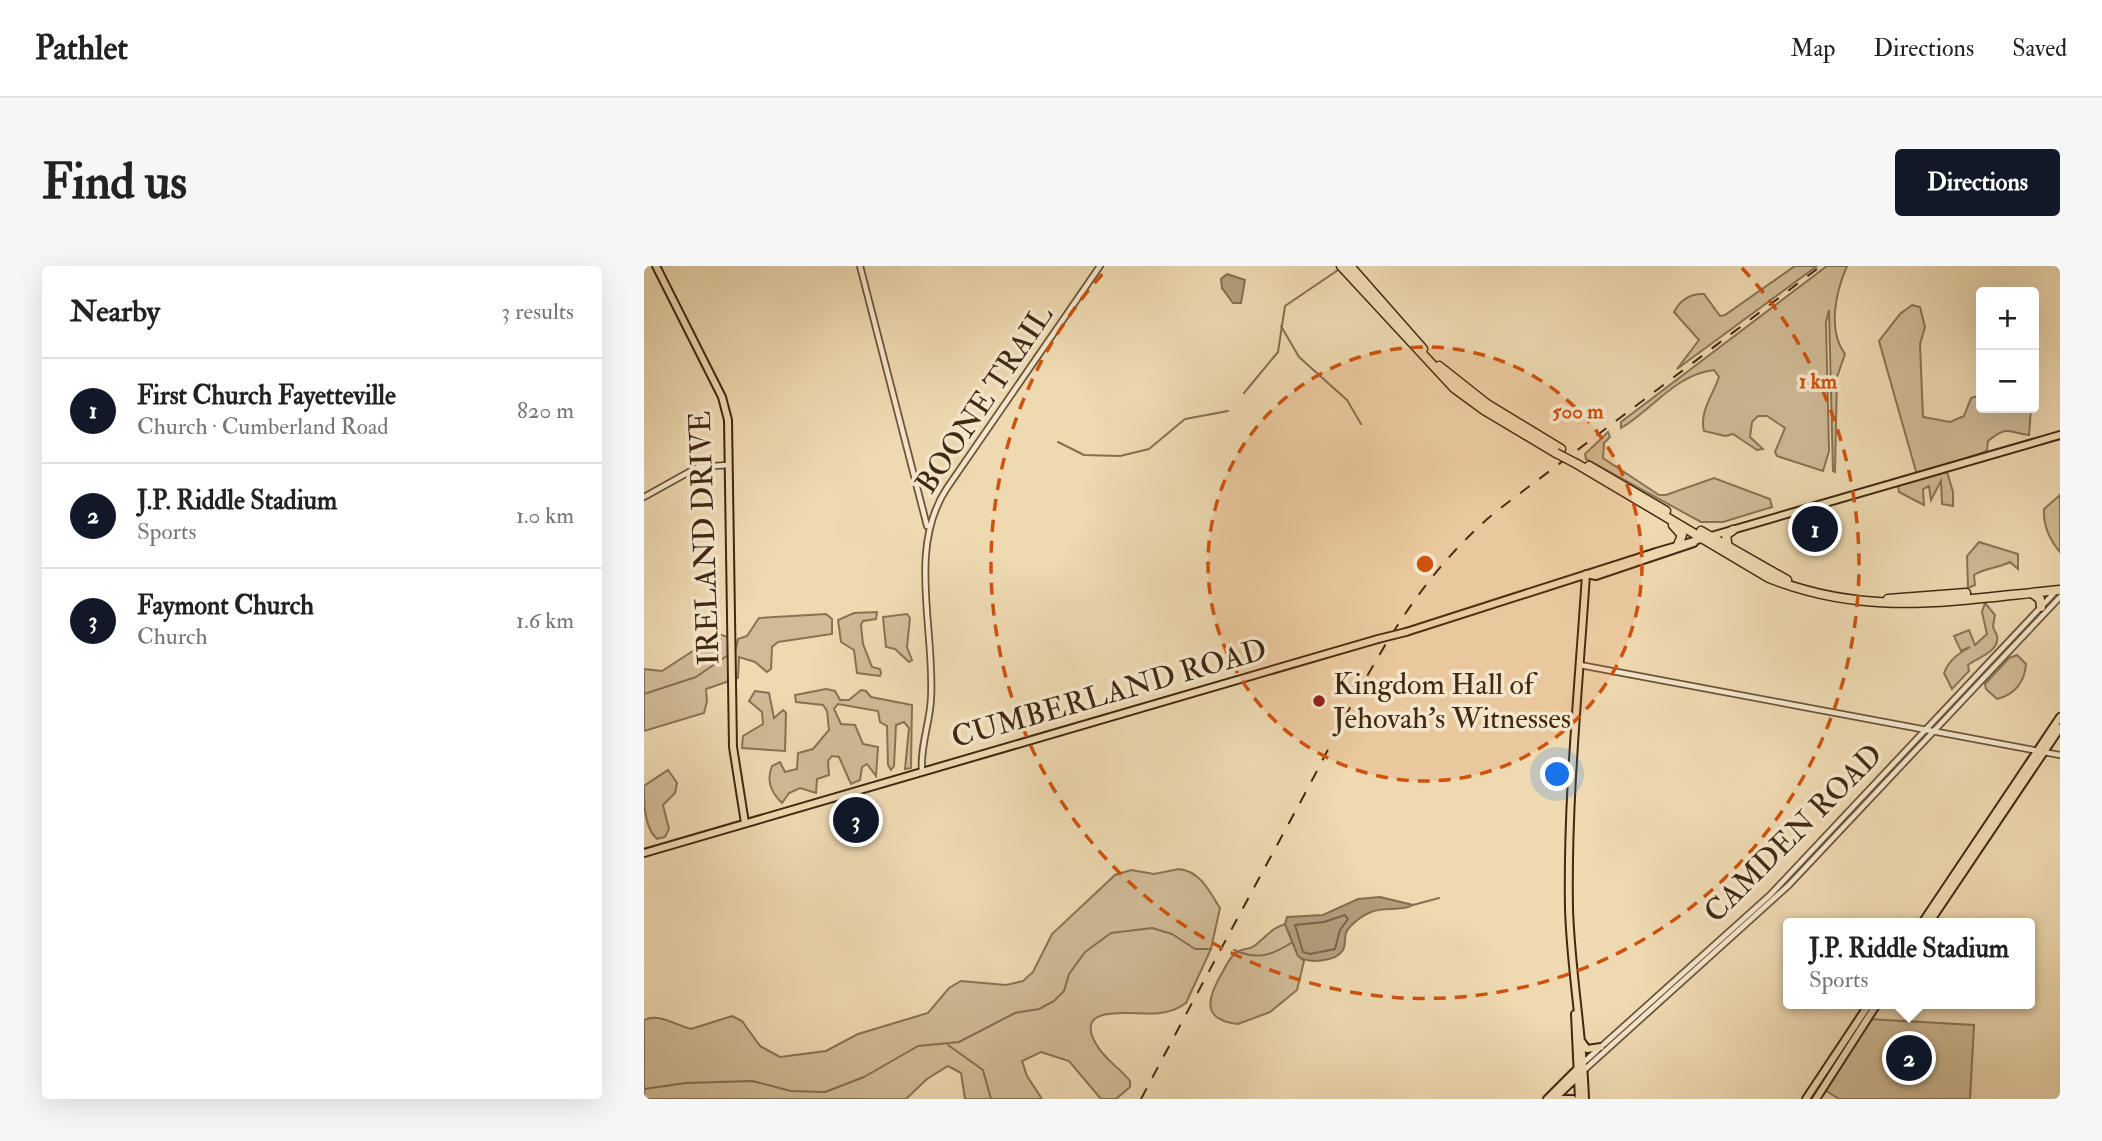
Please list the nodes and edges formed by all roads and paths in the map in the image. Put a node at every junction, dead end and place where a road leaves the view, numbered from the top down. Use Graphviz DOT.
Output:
graph roads {
  1 [pos="656,266"];
  2 [pos="860,266"];
  3 [pos="1100,266"];
  4 [pos="1341,266"];
  5 [pos="1350,266"];
  6 [pos="1455,385"];
  7 [pos="2060,435"];
  8 [pos="1559,451"];
  9 [pos="1579,463"];
  10 [pos="729,465"];
  11 [pos="644,497"];
  12 [pos="1663,515"];
  13 [pos="928,527"];
  14 [pos="1734,530"];
  15 [pos="1704,539"];
  16 [pos="1678,545"];
  17 [pos="1728,548"];
  18 [pos="1586,575"];
  19 [pos="2059,590"];
  20 [pos="2032,593"];
  21 [pos="1905,601"];
  22 [pos="2041,607"];
  23 [pos="1580,665"];
  24 [pos="2060,718"];
  25 [pos="2060,728"];
  26 [pos="1927,730"];
  27 [pos="1934,731"];
  28 [pos="2041,751"];
  29 [pos="2060,755"];
  30 [pos="922,772"];
  31 [pos="745,824"];
  32 [pos="644,853"];
  33 [pos="1933,913"];
  34 [pos="1930,918"];
  35 [pos="1869,1009"];
  36 [pos="1870,1009"];
  37 [pos="1576,1012"];
  38 [pos="1581,1041"];
  39 [pos="1601,1047"];
  40 [pos="1580,1070"];
  41 [pos="1547,1099"];
  42 [pos="1555,1099"];
  43 [pos="1562,1099"];
  44 [pos="1573,1099"];
  45 [pos="1579,1099"];
  46 [pos="1585,1099"];
  47 [pos="1811,1099"];
  1 -- 10 [label="main road, IRELAND DRIVE"];
  2 -- 13 [label="street"];
  3 -- 13 [label="street, BOONE TRAIL"];
  4 -- 6 [label="highway"];
  5 -- 6 [label="highway"];
  6 -- 8 [label="highway"];
  6 -- 8 [label="highway"];
  7 -- 14 [label="main road, CUMBERLAND ROAD"];
  8 -- 9 [label="highway, bridge"];
  9 -- 12 [label="highway"];
  9 -- 15 [label="highway"];
  10 -- 11 [label="street"];
  10 -- 31 [label="main road, IRELAND DRIVE"];
  12 -- 15 [label="highway"];
  12 -- 16 [label="highway"];
  13 -- 30 [label="street, BOONE TRAIL"];
  14 -- 15 [label="main road, CUMBERLAND ROAD"];
  14 -- 17 [label="highway"];
  15 -- 16 [label="main road, CUMBERLAND ROAD"];
  15 -- 17 [label="highway"];
  15 -- 18 [label="main road, CUMBERLAND ROAD"];
  15 -- 21 [label="highway"];
  16 -- 18 [label="main road, CUMBERLAND ROAD"];
  17 -- 21 [label="highway"];
  18 -- 23 [label="main road"];
  18 -- 30 [label="main road, CUMBERLAND ROAD, bridge"];
  19 -- 20 [label="highway"];
  19 -- 21 [label="highway"];
  19 -- 22 [label="street, CAMDEN ROAD"];
  19 -- 27 [label="street, CAMDEN ROAD"];
  20 -- 21 [label="highway"];
  20 -- 22 [label="highway"];
  22 -- 26 [label="street, CAMDEN ROAD"];
  23 -- 26 [label="street"];
  23 -- 37 [label="main road"];
  24 -- 28 [label="main road"];
  25 -- 28 [label="main road"];
  26 -- 27 [label="street"];
  26 -- 39 [label="street, CAMDEN ROAD"];
  27 -- 28 [label="street"];
  27 -- 40 [label="street, CAMDEN ROAD"];
  28 -- 29 [label="street"];
  28 -- 33 [label="main road"];
  28 -- 33 [label="main road"];
  30 -- 31 [label="main road, CUMBERLAND ROAD"];
  31 -- 32 [label="main road, CUMBERLAND ROAD"];
  33 -- 34 [label="main road"];
  35 -- 47 [label="main road"];
  36 -- 47 [label="main road"];
  37 -- 38 [label="main road"];
  37 -- 40 [label="main road"];
  38 -- 39 [label="main road"];
  38 -- 40 [label="main road"];
  39 -- 40 [label="street, CAMDEN ROAD"];
  40 -- 41 [label="main road, CAMDEN ROAD"];
  40 -- 42 [label="main road, CAMDEN ROAD"];
  40 -- 45 [label="main road"];
  40 -- 46 [label="main road"];
  43 -- 44 [label="main road"];
}
